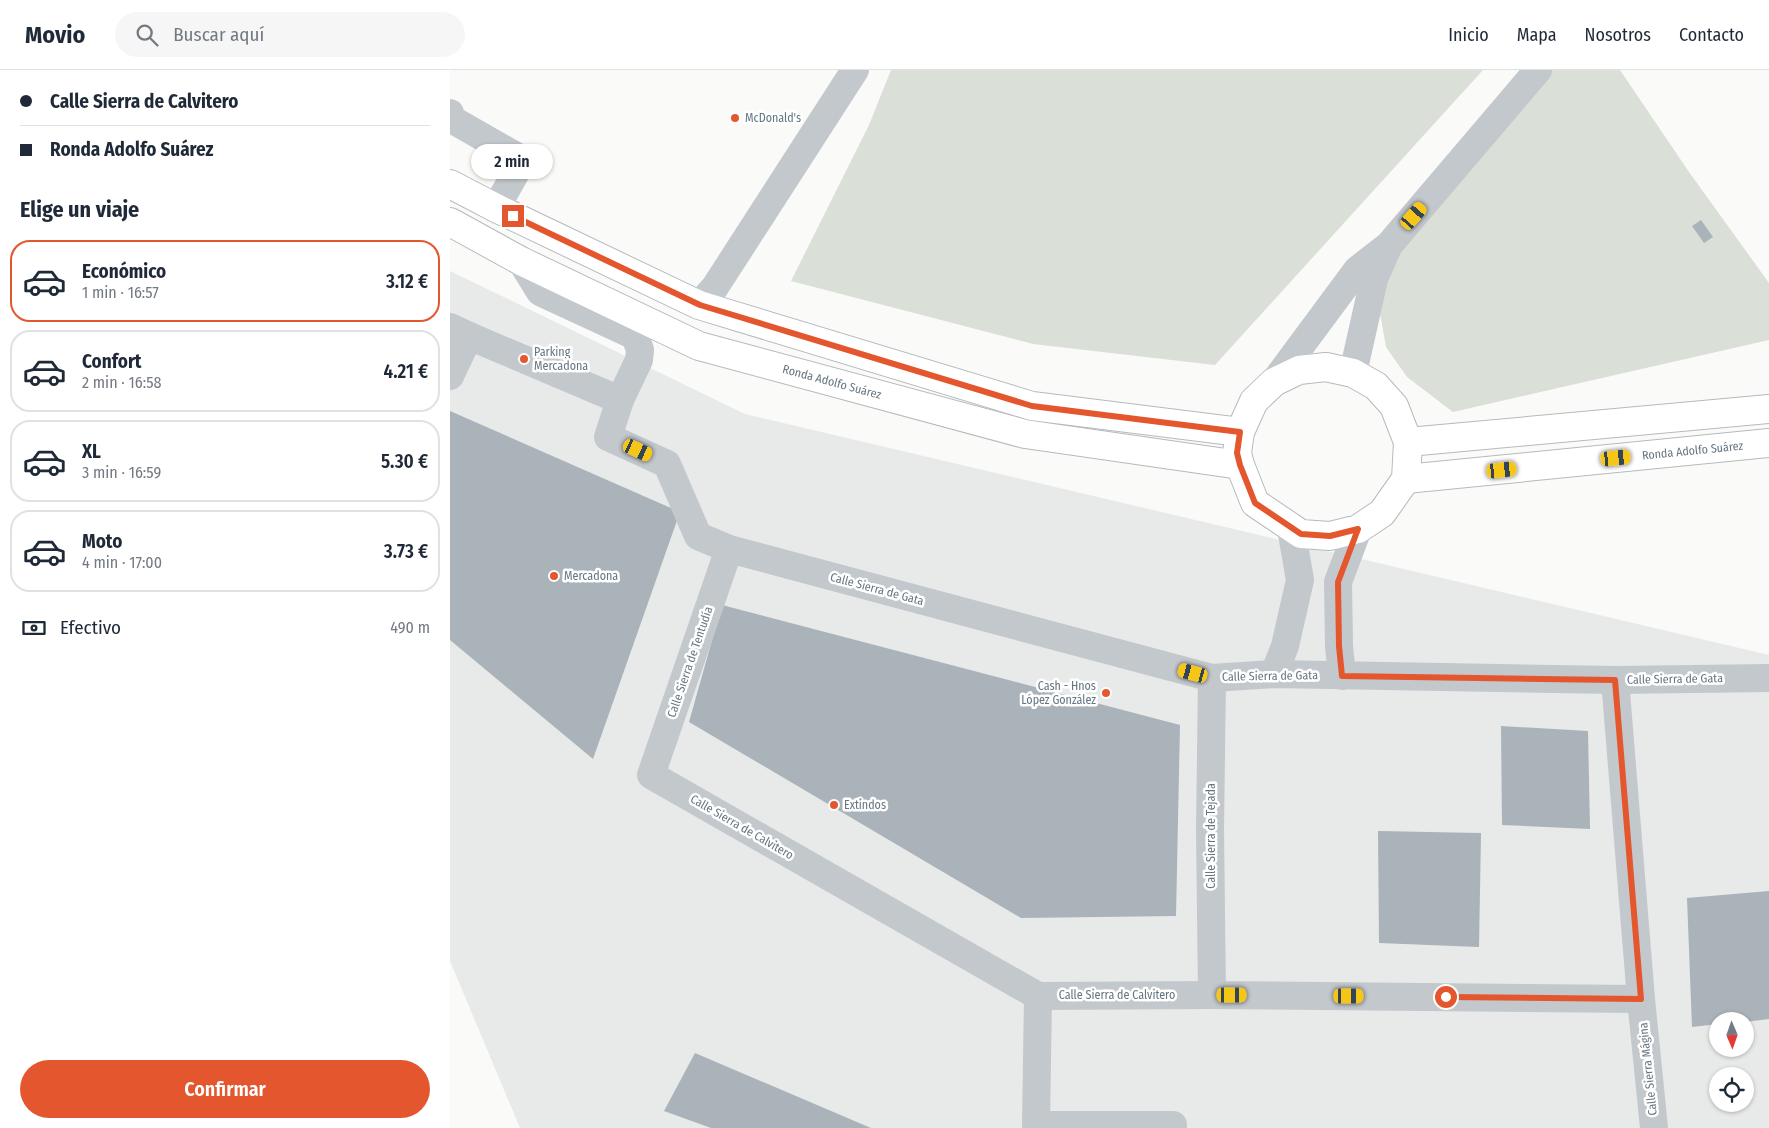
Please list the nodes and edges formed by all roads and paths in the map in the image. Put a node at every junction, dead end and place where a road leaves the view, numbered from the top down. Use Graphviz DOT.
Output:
graph roads {
  1 [pos="855,70"];
  2 [pos="1538,70"];
  3 [pos="450,113"];
  4 [pos="450,184"];
  5 [pos="496,208"];
  6 [pos="450,222"];
  7 [pos="1389,245"];
  8 [pos="521,261"];
  9 [pos="700,305"];
  10 [pos="460,332"];
  11 [pos="1353,373"];
  12 [pos="450,376"];
  13 [pos="1274,382"];
  14 [pos="620,400"];
  15 [pos="1769,409"];
  16 [pos="1240,432"];
  17 [pos="1408,442"];
  18 [pos="1769,443"];
  19 [pos="1240,465"];
  20 [pos="1406,479"];
  21 [pos="1291,528"];
  22 [pos="1358,529"];
  23 [pos="729,549"];
  24 [pos="1274,674"];
  25 [pos="1342,676"];
  26 [pos="1212,678"];
  27 [pos="1769,678"];
  28 [pos="1615,680"];
  29 [pos="651,775"];
  30 [pos="1212,995"];
  31 [pos="1038,996"];
  32 [pos="1641,999"];
  33 [pos="1173,1126"];
  34 [pos="1654,1128"];
  1 -- 9 [label="street"];
  2 -- 7 [label="street"];
  3 -- 5 [label="street"];
  4 -- 5 [label="main road"];
  5 -- 9 [label="main road"];
  6 -- 8 [label="main road, Ronda Adolfo Suárez"];
  7 -- 11 [label="street"];
  7 -- 13 [label="street"];
  8 -- 14 [label="street"];
  8 -- 19 [label="main road, Ronda Adolfo Suárez"];
  9 -- 16 [label="main road"];
  10 -- 12 [label="street"];
  10 -- 14 [label="street"];
  11 -- 13 [label="main road"];
  11 -- 17 [label="main road"];
  13 -- 16 [label="main road"];
  14 -- 23 [label="street, Calle Sierra de Gata"];
  15 -- 17 [label="main road"];
  16 -- 19 [label="main road"];
  17 -- 20 [label="main road"];
  18 -- 20 [label="main road, Ronda Adolfo Suárez"];
  19 -- 21 [label="main road"];
  20 -- 22 [label="main road"];
  21 -- 22 [label="main road"];
  21 -- 24 [label="street"];
  22 -- 25 [label="street"];
  23 -- 26 [label="street, Calle Sierra de Gata"];
  23 -- 29 [label="street, Calle Sierra de Tentudía"];
  24 -- 25 [label="street, Calle Sierra de Gata"];
  24 -- 26 [label="street, Calle Sierra de Gata"];
  25 -- 28 [label="street, Calle Sierra de Gata"];
  26 -- 30 [label="street, Calle Sierra de Tejada"];
  27 -- 28 [label="street, Calle Sierra de Gata"];
  28 -- 32 [label="street, Calle Sierra Mágina"];
  29 -- 31 [label="street, Calle Sierra de Calvitero"];
  30 -- 31 [label="street, Calle Sierra de Calvitero"];
  30 -- 32 [label="street, Calle Sierra de Calvitero"];
  31 -- 33 [label="street"];
  32 -- 34 [label="street, Calle Sierra Mágina"];
}
